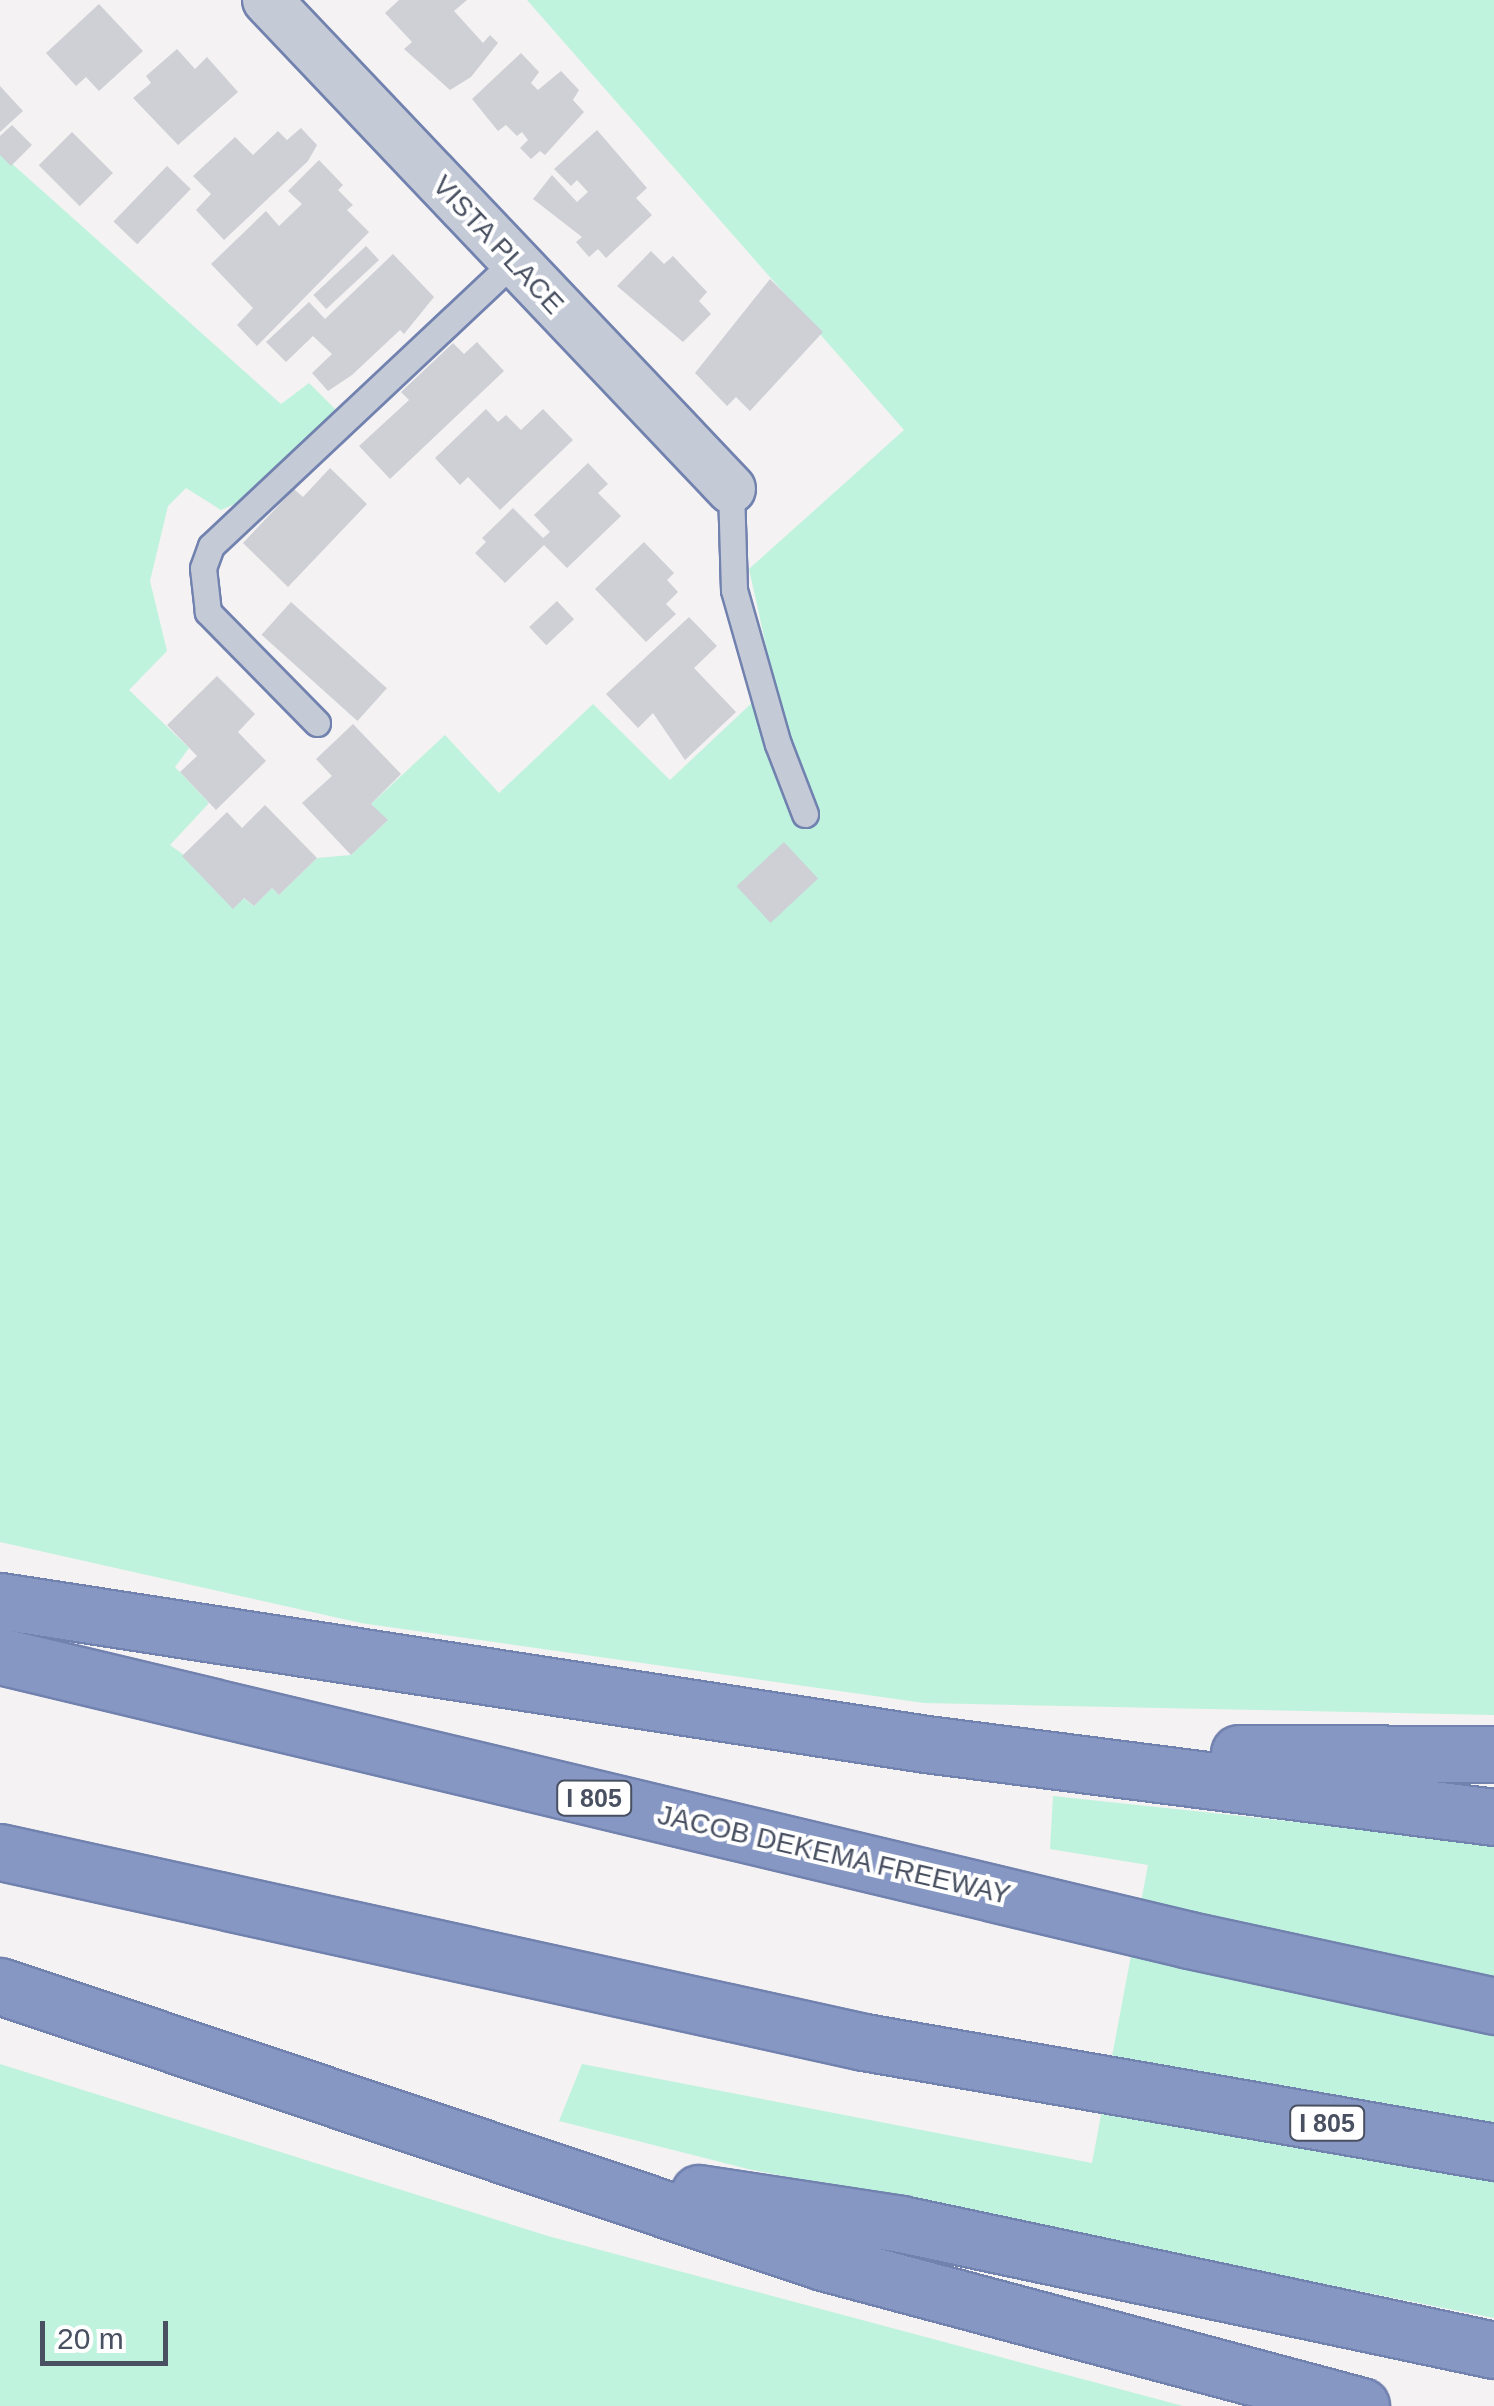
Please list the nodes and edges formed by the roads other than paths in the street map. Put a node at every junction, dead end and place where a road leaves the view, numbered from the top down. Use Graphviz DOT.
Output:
graph roads {
  1 [pos="266,0"];
  2 [pos="514,262"];
  3 [pos="730,489"];
  4 [pos="317,724"];
  5 [pos="806,814"];
  6 [pos="0,1602"];
  7 [pos="0,1656"];
  8 [pos="926,1744"];
  9 [pos="1494,1754"];
  10 [pos="1494,1817"];
  11 [pos="0,1852"];
  12 [pos="0,1986"];
  13 [pos="1494,2006"];
  14 [pos="1494,2152"];
  15 [pos="548,2170"];
  16 [pos="1494,2350"];
  17 [pos="1361,2406"];
  1 -- 2 [label="street, VISTA PLACE"];
  2 -- 3 [label="street, VISTA PLACE"];
  2 -- 4 [label="lane"];
  3 -- 5 [label="lane"];
  6 -- 8 [label="highway"];
  7 -- 13 [label="highway, JACOB DEKEMA FREEWAY / I 805"];
  8 -- 9 [label="highway"];
  8 -- 10 [label="highway"];
  11 -- 14 [label="highway, I 805"];
  12 -- 15 [label="highway"];
  15 -- 16 [label="highway"];
  15 -- 17 [label="highway"];
}
